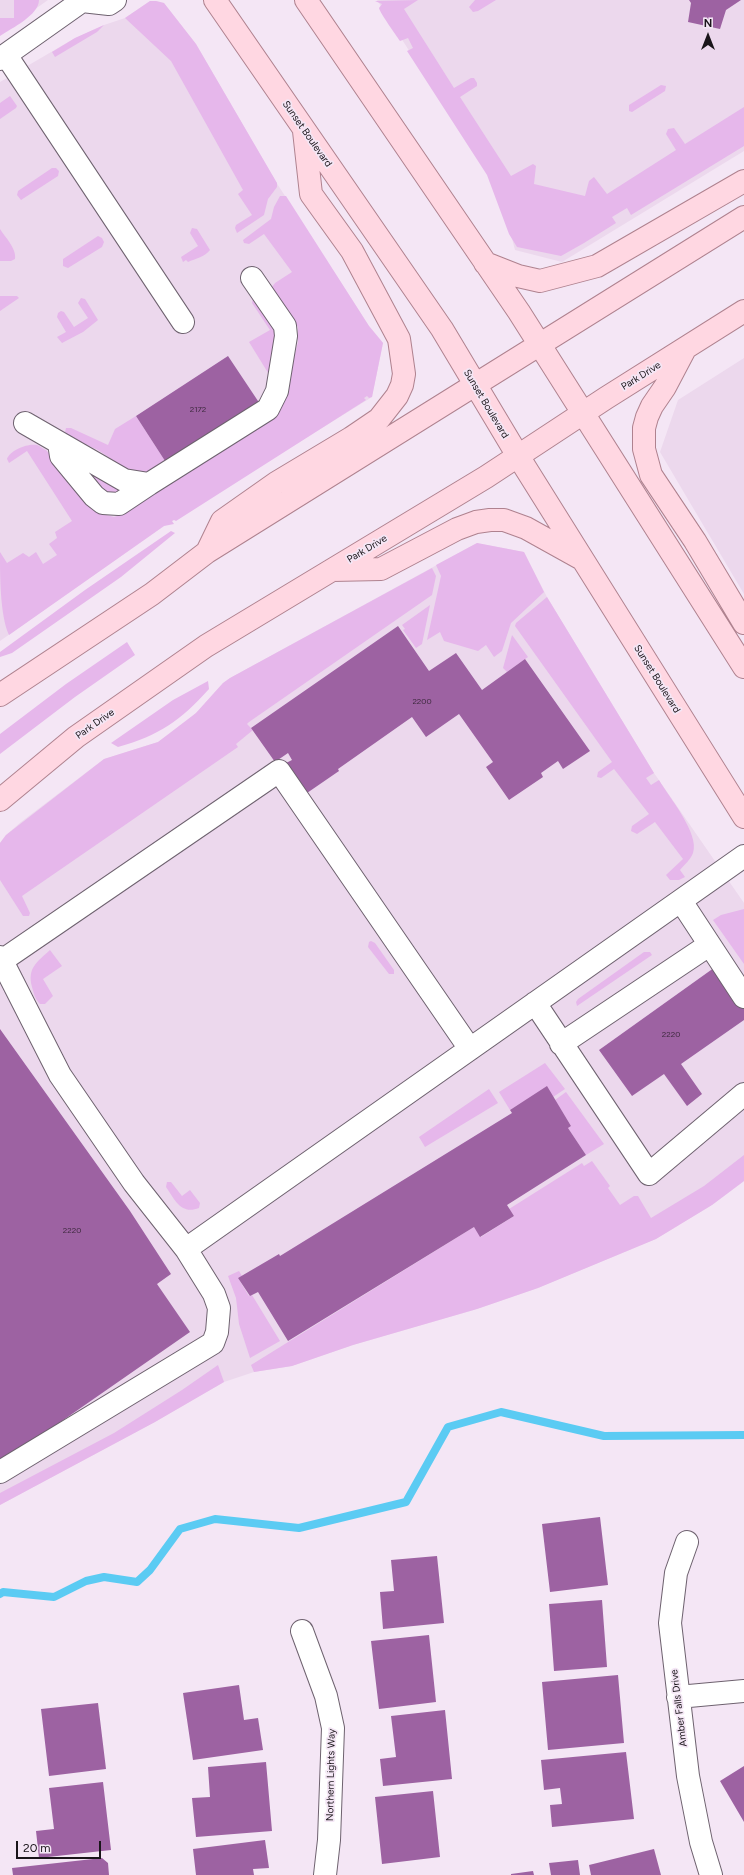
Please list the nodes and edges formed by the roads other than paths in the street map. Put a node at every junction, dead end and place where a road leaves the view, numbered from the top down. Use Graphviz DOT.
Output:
graph roads {
  1 [pos="82,0"];
  2 [pos="115,0"];
  3 [pos="214,0"];
  4 [pos="306,0"];
  5 [pos="3,57"];
  6 [pos="304,130"];
  7 [pos="744,181"];
  8 [pos="744,217"];
  9 [pos="485,263"];
  10 [pos="252,278"];
  11 [pos="744,311"];
  12 [pos="183,322"];
  13 [pos="539,345"];
  14 [pos="685,348"];
  15 [pos="475,385"];
  16 [pos="582,414"];
  17 [pos="25,423"];
  18 [pos="59,443"];
  19 [pos="518,456"];
  20 [pos="149,484"];
  21 [pos="207,552"];
  22 [pos="583,560"];
  23 [pos="331,570"];
  24 [pos="744,623"];
  25 [pos="744,667"];
  26 [pos="2,689"];
  27 [pos="0,800"];
  28 [pos="744,817"];
  29 [pos="744,856"];
  30 [pos="681,901"];
  31 [pos="709,945"];
  32 [pos="1,960"];
  33 [pos="744,997"];
  34 [pos="535,1003"];
  35 [pos="561,1044"];
  36 [pos="470,1049"];
  37 [pos="744,1094"];
  38 [pos="186,1250"];
  39 [pos="0,1472"];
  40 [pos="687,1542"];
  41 [pos="302,1631"];
  42 [pos="744,1691"];
  43 [pos="678,1697"];
  44 [pos="325,1875"];
  45 [pos="711,1875"];
  1 -- 2 [label="street"];
  1 -- 5 [label="street"];
  3 -- 6 [label="main road, Sunset Boulevard"];
  4 -- 9 [label="main road"];
  5 -- 12 [label="street"];
  6 -- 15 [label="main road, Sunset Boulevard"];
  6 -- 21 [label="main road"];
  7 -- 9 [label="main road"];
  8 -- 13 [label="main road"];
  9 -- 13 [label="main road"];
  10 -- 20 [label="street"];
  11 -- 14 [label="main road, Park Drive"];
  13 -- 15 [label="main road"];
  13 -- 16 [label="main road"];
  14 -- 16 [label="main road, Park Drive"];
  14 -- 24 [label="main road"];
  15 -- 19 [label="main road, Sunset Boulevard"];
  15 -- 21 [label="main road"];
  16 -- 19 [label="main road, Park Drive"];
  16 -- 25 [label="main road"];
  17 -- 18 [label="street"];
  18 -- 20 [label="street"];
  18 -- 20 [label="street"];
  19 -- 22 [label="main road, Sunset Boulevard"];
  19 -- 23 [label="main road, Park Drive"];
  21 -- 26 [label="main road"];
  22 -- 23 [label="main road"];
  22 -- 28 [label="main road, Sunset Boulevard"];
  23 -- 27 [label="main road, Park Drive"];
  29 -- 30 [label="street"];
  30 -- 31 [label="street"];
  30 -- 34 [label="street"];
  31 -- 33 [label="street"];
  31 -- 35 [label="street"];
  32 -- 36 [label="street"];
  32 -- 38 [label="street"];
  34 -- 35 [label="street"];
  34 -- 36 [label="street"];
  35 -- 37 [label="street"];
  36 -- 38 [label="street"];
  38 -- 39 [label="street"];
  40 -- 43 [label="street, Amber Falls Drive"];
  41 -- 44 [label="street, Northern Lights Way"];
  42 -- 43 [label="street"];
  43 -- 45 [label="street, Amber Falls Drive"];
}
